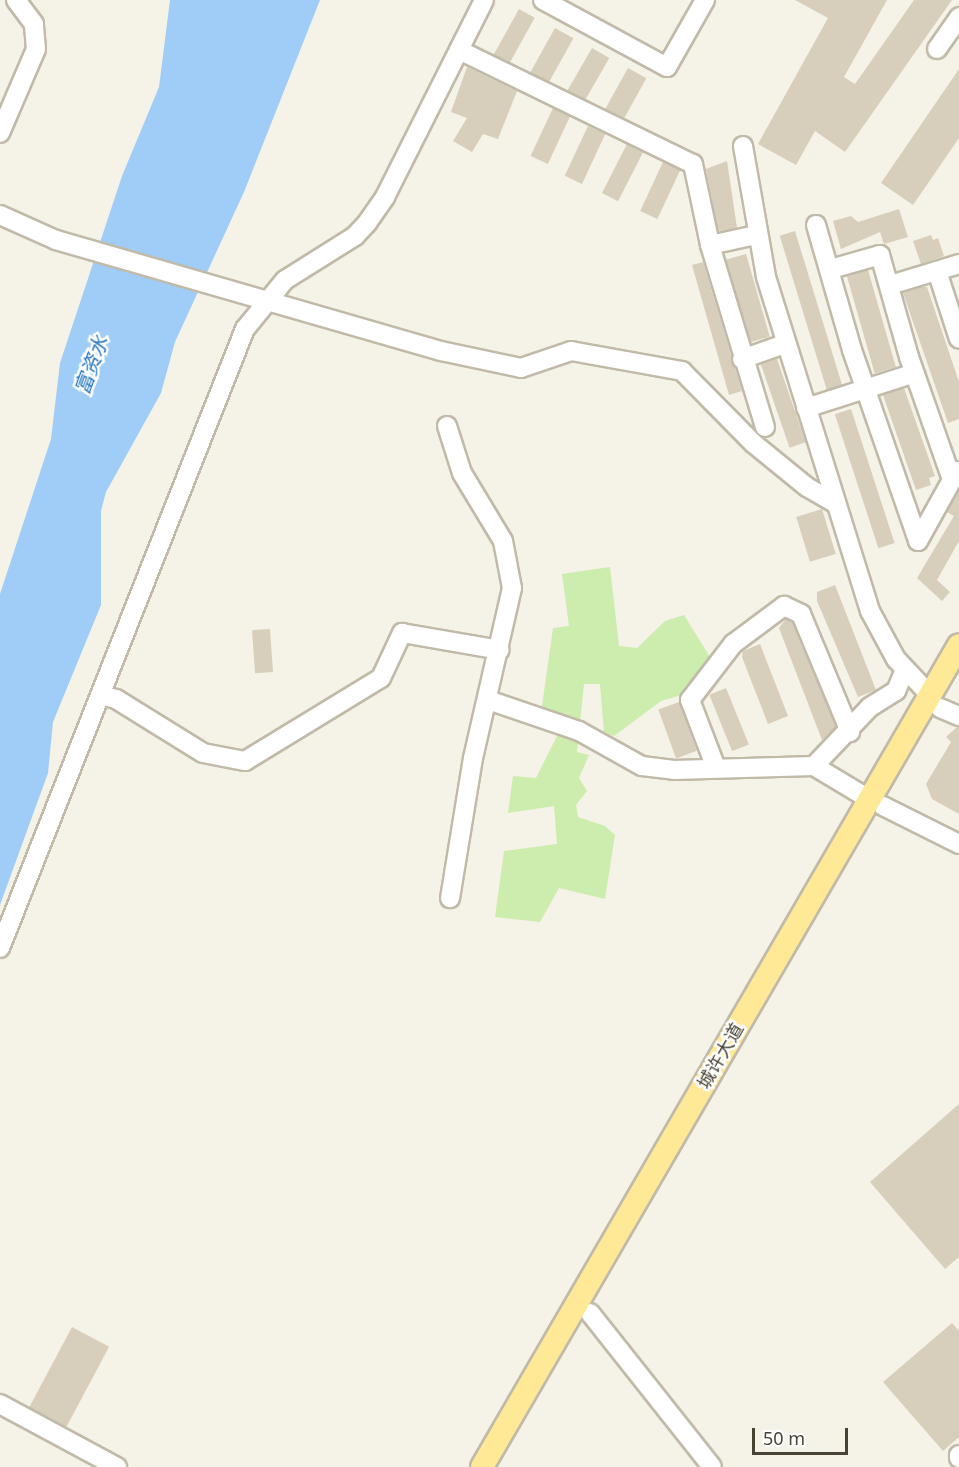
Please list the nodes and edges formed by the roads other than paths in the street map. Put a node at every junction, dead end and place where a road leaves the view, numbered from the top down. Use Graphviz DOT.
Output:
graph roads {
  1 [pos="16,0"];
  2 [pos="484,0"];
  3 [pos="543,0"];
  4 [pos="705,0"];
  5 [pos="959,16"];
  6 [pos="937,49"];
  7 [pos="459,51"];
  8 [pos="0,133"];
  9 [pos="743,146"];
  10 [pos="0,215"];
  11 [pos="816,225"];
  12 [pos="756,235"];
  13 [pos="710,245"];
  14 [pos="959,264"];
  15 [pos="831,269"];
  16 [pos="937,271"];
  17 [pos="890,285"];
  18 [pos="267,298"];
  19 [pos="959,339"];
  20 [pos="785,344"];
  21 [pos="742,359"];
  22 [pos="915,373"];
  23 [pos="866,389"];
  24 [pos="806,408"];
  25 [pos="447,426"];
  26 [pos="765,427"];
  27 [pos="955,473"];
  28 [pos="836,504"];
  29 [pos="959,645"];
  30 [pos="500,650"];
  31 [pos="905,670"];
  32 [pos="959,675"];
  33 [pos="101,695"];
  34 [pos="488,700"];
  35 [pos="943,706"];
  36 [pos="850,732"];
  37 [pos="814,766"];
  38 [pos="716,768"];
  39 [pos="876,803"];
  40 [pos="959,844"];
  41 [pos="450,898"];
  42 [pos="0,948"];
  43 [pos="590,1313"];
  44 [pos="0,1404"];
  45 [pos="117,1467"];
  46 [pos="482,1467"];
  47 [pos="500,1467"];
  48 [pos="712,1467"];
  1 -- 8 [label="street"];
  2 -- 7 [label="street"];
  3 -- 4 [label="street"];
  5 -- 6 [label="street"];
  7 -- 13 [label="street"];
  7 -- 18 [label="street"];
  9 -- 12 [label="street"];
  10 -- 18 [label="street"];
  11 -- 15 [label="street"];
  12 -- 13 [label="street"];
  12 -- 20 [label="street"];
  13 -- 21 [label="street"];
  14 -- 16 [label="street"];
  15 -- 17 [label="street"];
  15 -- 23 [label="street"];
  16 -- 17 [label="street"];
  16 -- 19 [label="street"];
  17 -- 22 [label="street"];
  18 -- 28 [label="street"];
  18 -- 33 [label="street"];
  20 -- 21 [label="street"];
  20 -- 24 [label="street"];
  21 -- 26 [label="street"];
  22 -- 23 [label="street"];
  22 -- 27 [label="street"];
  23 -- 24 [label="street"];
  23 -- 27 [label="street"];
  24 -- 28 [label="street"];
  25 -- 30 [label="street"];
  28 -- 31 [label="street"];
  29 -- 35 [label="main road, 城许大道"];
  30 -- 33 [label="street"];
  30 -- 34 [label="street"];
  31 -- 35 [label="street"];
  31 -- 36 [label="street"];
  32 -- 35 [label="main road, 城许大道"];
  33 -- 42 [label="street"];
  34 -- 38 [label="street"];
  34 -- 41 [label="street"];
  35 -- 39 [label="main road, 城许大道"];
  36 -- 37 [label="street"];
  36 -- 38 [label="street"];
  37 -- 38 [label="street"];
  37 -- 39 [label="street"];
  39 -- 40 [label="street"];
  39 -- 43 [label="main road, 城许大道"];
  39 -- 46 [label="main road, 城许大道"];
  43 -- 47 [label="main road, 城许大道"];
  43 -- 48 [label="street"];
  44 -- 45 [label="street"];
}
